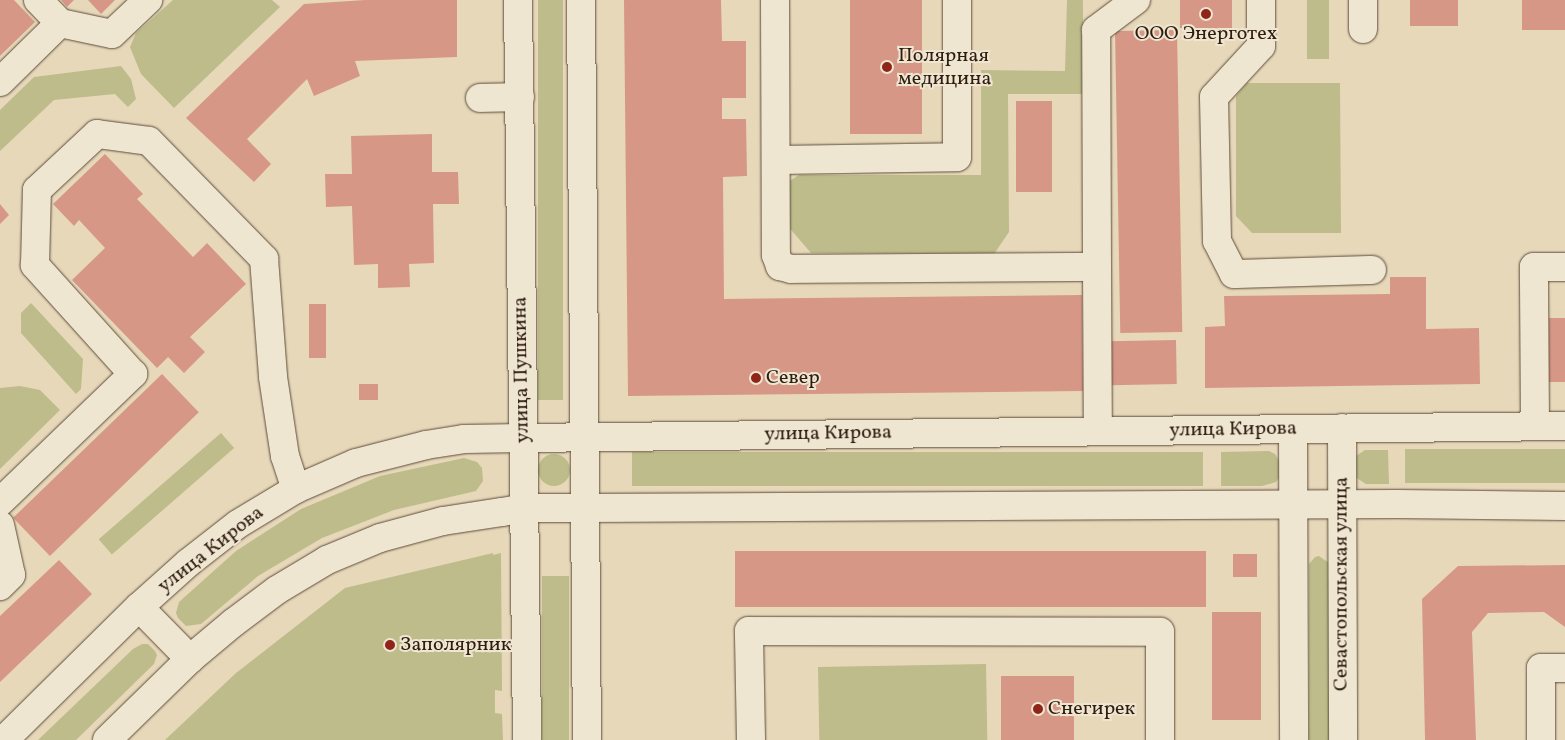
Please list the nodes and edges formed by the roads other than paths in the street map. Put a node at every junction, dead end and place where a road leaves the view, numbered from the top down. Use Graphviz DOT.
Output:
graph roads {
  1 [pos="38,0"];
  2 [pos="148,0"];
  3 [pos="518,0"];
  4 [pos="581,0"];
  5 [pos="775,0"];
  6 [pos="957,0"];
  7 [pos="1136,0"];
  8 [pos="1261,0"];
  9 [pos="1363,0"];
  10 [pos="60,24"];
  11 [pos="1363,29"];
  12 [pos="0,82"];
  13 [pos="520,96"];
  14 [pos="480,98"];
  15 [pos="776,160"];
  16 [pos="1565,267"];
  17 [pos="1097,268"];
  18 [pos="1372,270"];
  19 [pos="1535,426"];
  20 [pos="1565,426"];
  21 [pos="1342,428"];
  22 [pos="1294,429"];
  23 [pos="1098,431"];
  24 [pos="584,437"];
  25 [pos="523,438"];
  26 [pos="296,489"];
  27 [pos="0,502"];
  28 [pos="1342,504"];
  29 [pos="1294,505"];
  30 [pos="1565,506"];
  31 [pos="524,508"];
  32 [pos="585,508"];
  33 [pos="0,526"];
  34 [pos="0,586"];
  35 [pos="139,607"];
  36 [pos="190,659"];
  37 [pos="1565,668"];
  38 [pos="4,740"];
  39 [pos="107,740"];
  40 [pos="527,740"];
  41 [pos="587,740"];
  42 [pos="751,740"];
  43 [pos="1160,740"];
  44 [pos="1294,740"];
  45 [pos="1343,740"];
  46 [pos="1542,740"];
  1 -- 10 [label="street"];
  2 -- 10 [label="street"];
  3 -- 13 [label="street, улица Пушкина"];
  4 -- 24 [label="street"];
  5 -- 15 [label="street"];
  6 -- 15 [label="street"];
  7 -- 17 [label="street"];
  8 -- 18 [label="street"];
  9 -- 11 [label="street"];
  10 -- 12 [label="street"];
  13 -- 14 [label="street"];
  13 -- 25 [label="street, улица Пушкина"];
  15 -- 17 [label="street"];
  16 -- 19 [label="street"];
  17 -- 23 [label="street"];
  19 -- 20 [label="street, улица Кирова"];
  19 -- 21 [label="street, улица Кирова"];
  21 -- 22 [label="street, улица Кирова"];
  21 -- 28 [label="street, Севастопольская улица"];
  22 -- 23 [label="street, улица Кирова"];
  22 -- 29 [label="street"];
  23 -- 24 [label="street, улица Кирова"];
  24 -- 25 [label="street, улица Кирова"];
  24 -- 32 [label="street"];
  25 -- 26 [label="street, улица Кирова"];
  25 -- 31 [label="street, улица Пушкина"];
  26 -- 27 [label="street"];
  26 -- 35 [label="street, улица Кирова"];
  28 -- 29 [label="street"];
  28 -- 30 [label="street"];
  28 -- 45 [label="street, Севастопольская улица"];
  29 -- 32 [label="street"];
  29 -- 44 [label="street"];
  31 -- 32 [label="street"];
  31 -- 36 [label="street"];
  31 -- 40 [label="street, улица Пушкина"];
  32 -- 41 [label="street"];
  33 -- 34 [label="street"];
  35 -- 36 [label="street, улица Кирова"];
  35 -- 38 [label="street, улица Кирова"];
  36 -- 39 [label="street"];
  37 -- 46 [label="street"];
  42 -- 43 [label="street"];
}
